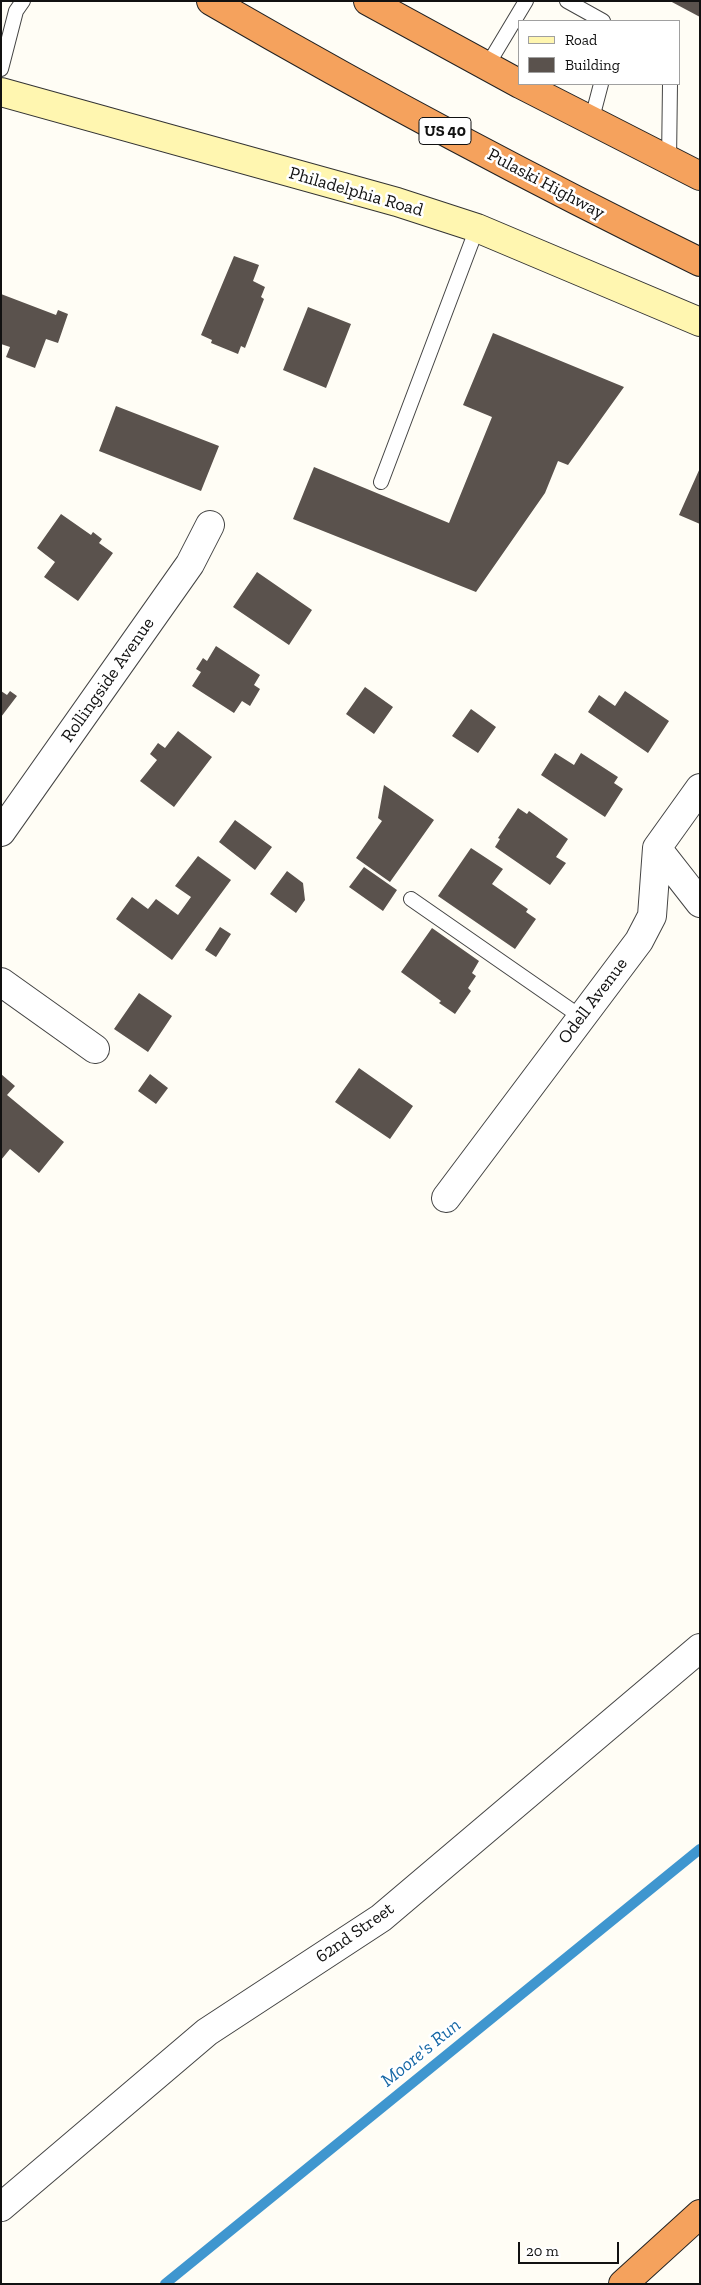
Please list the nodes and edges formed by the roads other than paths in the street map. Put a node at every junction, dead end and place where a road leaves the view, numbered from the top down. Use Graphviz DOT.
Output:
graph roads {
  1 [pos="23,1"];
  2 [pos="211,1"];
  3 [pos="368,1"];
  4 [pos="526,1"];
  5 [pos="567,1"];
  6 [pos="396,8"];
  7 [pos="601,20"];
  8 [pos="487,66"];
  9 [pos="1,69"];
  10 [pos="518,83"];
  11 [pos="522,85"];
  12 [pos="601,85"];
  13 [pos="670,85"];
  14 [pos="1,92"];
  15 [pos="591,122"];
  16 [pos="669,161"];
  17 [pos="700,176"];
  18 [pos="477,228"];
  19 [pos="700,262"];
  20 [pos="700,322"];
  21 [pos="381,482"];
  22 [pos="210,525"];
  23 [pos="700,788"];
  24 [pos="1,832"];
  25 [pos="657,848"];
  26 [pos="411,899"];
  27 [pos="700,904"];
  28 [pos="1,982"];
  29 [pos="582,1017"];
  30 [pos="95,1049"];
  31 [pos="446,1198"];
  32 [pos="700,1648"];
  33 [pos="1,2206"];
  34 [pos="700,2214"];
  35 [pos="623,2284"];
  1 -- 9 [label="lane"];
  2 -- 19 [label="highway, Pulaski Highway / US 40"];
  3 -- 6 [label="highway"];
  4 -- 8 [label="lane"];
  5 -- 7 [label="lane"];
  6 -- 8 [label="highway"];
  8 -- 10 [label="highway"];
  11 -- 15 [label="highway"];
  12 -- 15 [label="lane"];
  13 -- 16 [label="lane"];
  14 -- 18 [label="main road, Philadelphia Road"];
  15 -- 16 [label="highway"];
  16 -- 17 [label="highway"];
  18 -- 20 [label="main road, Philadelphia Road"];
  18 -- 21 [label="lane"];
  22 -- 24 [label="street, Rollingside Avenue"];
  23 -- 25 [label="street"];
  25 -- 27 [label="street"];
  25 -- 29 [label="street, Odell Avenue"];
  26 -- 29 [label="lane"];
  28 -- 30 [label="street"];
  29 -- 31 [label="street, Odell Avenue"];
  32 -- 33 [label="street, 62nd Street"];
  34 -- 35 [label="highway"];
}
